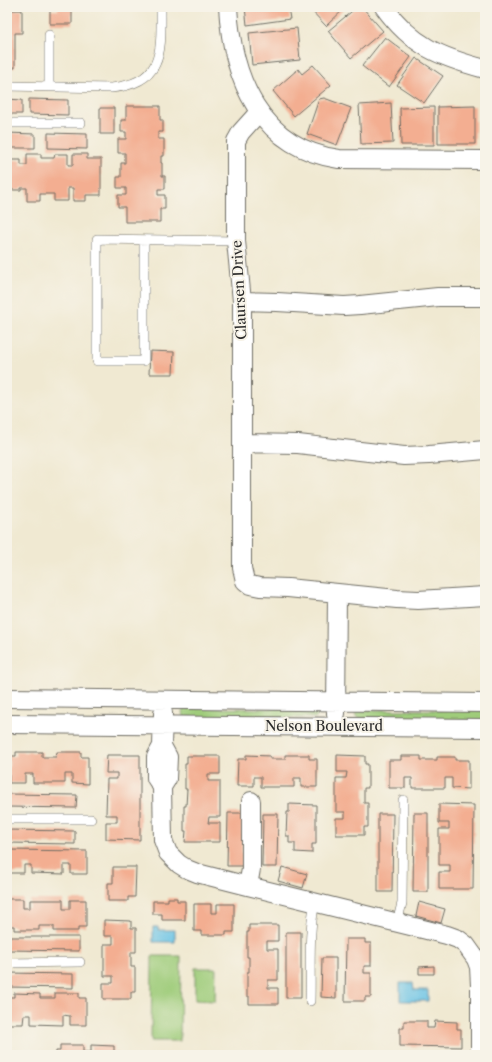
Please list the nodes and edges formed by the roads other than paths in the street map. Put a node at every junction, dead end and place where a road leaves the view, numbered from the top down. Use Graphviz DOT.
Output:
graph roads {
  1 [pos="161,7"];
  2 [pos="228,7"];
  3 [pos="384,7"];
  4 [pos="49,35"];
  5 [pos="485,69"];
  6 [pos="7,86"];
  7 [pos="49,87"];
  8 [pos="259,112"];
  9 [pos="7,123"];
  10 [pos="81,123"];
  11 [pos="485,160"];
  12 [pos="144,240"];
  13 [pos="236,241"];
  14 [pos="485,297"];
  15 [pos="242,301"];
  16 [pos="242,443"];
  17 [pos="485,450"];
  18 [pos="337,593"];
  19 [pos="485,596"];
  20 [pos="7,698"];
  21 [pos="163,699"];
  22 [pos="336,701"];
  23 [pos="485,703"];
  24 [pos="7,724"];
  25 [pos="163,725"];
  26 [pos="336,726"];
  27 [pos="485,728"];
  28 [pos="403,800"];
  29 [pos="251,802"];
  30 [pos="7,818"];
  31 [pos="91,820"];
  32 [pos="248,886"];
  33 [pos="315,902"];
  34 [pos="397,923"];
  35 [pos="80,962"];
  36 [pos="7,963"];
  37 [pos="310,1000"];
  38 [pos="480,1055"];
  1 -- 7 [label="lane"];
  2 -- 8 [label="street"];
  3 -- 5 [label="street"];
  4 -- 7 [label="lane"];
  6 -- 7 [label="lane"];
  8 -- 11 [label="street"];
  8 -- 13 [label="street, Claursen Drive"];
  9 -- 10 [label="lane"];
  12 -- 12 [label="lane"];
  12 -- 13 [label="lane"];
  13 -- 15 [label="street, Claursen Drive"];
  14 -- 15 [label="street"];
  15 -- 16 [label="street, Claursen Drive"];
  16 -- 17 [label="street"];
  16 -- 18 [label="street, Claursen Drive"];
  18 -- 19 [label="street"];
  18 -- 22 [label="street"];
  20 -- 21 [label="street, Nelson Boulevard"];
  21 -- 22 [label="street, Nelson Boulevard"];
  21 -- 25 [label="street"];
  22 -- 23 [label="street, Nelson Boulevard"];
  22 -- 26 [label="street"];
  24 -- 25 [label="street, Nelson Boulevard"];
  25 -- 26 [label="street, Nelson Boulevard"];
  25 -- 32 [label="street"];
  26 -- 27 [label="street, Nelson Boulevard"];
  28 -- 34 [label="lane"];
  29 -- 32 [label="street"];
  30 -- 31 [label="lane"];
  32 -- 33 [label="street"];
  33 -- 34 [label="street"];
  33 -- 37 [label="lane"];
  34 -- 38 [label="street"];
  35 -- 36 [label="lane"];
}
